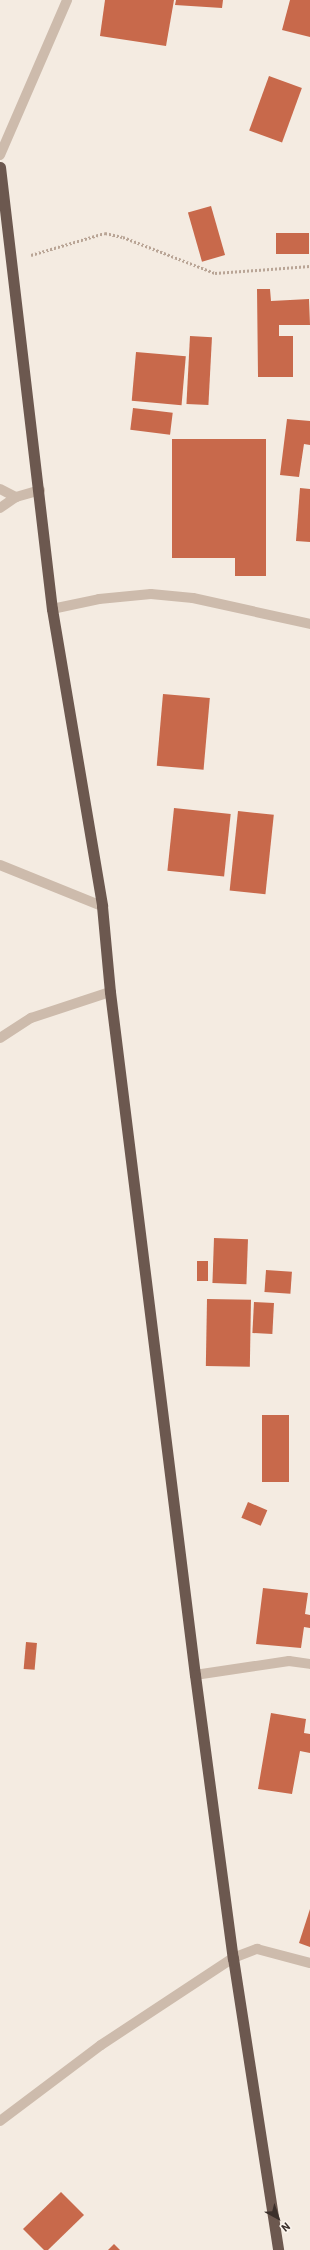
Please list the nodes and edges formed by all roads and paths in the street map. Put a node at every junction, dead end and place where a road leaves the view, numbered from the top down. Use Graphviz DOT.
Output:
graph roads {
  1 [pos="67,0"];
  2 [pos="0,155"];
  3 [pos="0,167"];
  4 [pos="12,261"];
  5 [pos="310,266"];
  6 [pos="0,489"];
  7 [pos="40,490"];
  8 [pos="16,497"];
  9 [pos="0,508"];
  10 [pos="52,609"];
  11 [pos="310,624"];
  12 [pos="0,865"];
  13 [pos="102,906"];
  14 [pos="110,992"];
  15 [pos="0,1038"];
  16 [pos="310,1664"];
  17 [pos="195,1674"];
  18 [pos="233,1958"];
  19 [pos="310,1963"];
  20 [pos="0,2121"];
  21 [pos="278,2250"];
  1 -- 2 [label="street"];
  3 -- 4 [label="highway"];
  4 -- 5 [label="path"];
  4 -- 7 [label="highway"];
  6 -- 8 [label="street"];
  7 -- 8 [label="street"];
  7 -- 10 [label="highway"];
  8 -- 9 [label="street"];
  10 -- 11 [label="street"];
  10 -- 13 [label="highway"];
  12 -- 13 [label="street"];
  13 -- 14 [label="highway"];
  14 -- 15 [label="street"];
  14 -- 17 [label="highway"];
  16 -- 17 [label="street"];
  17 -- 18 [label="highway"];
  18 -- 19 [label="street"];
  18 -- 20 [label="street"];
  18 -- 21 [label="highway"];
}
